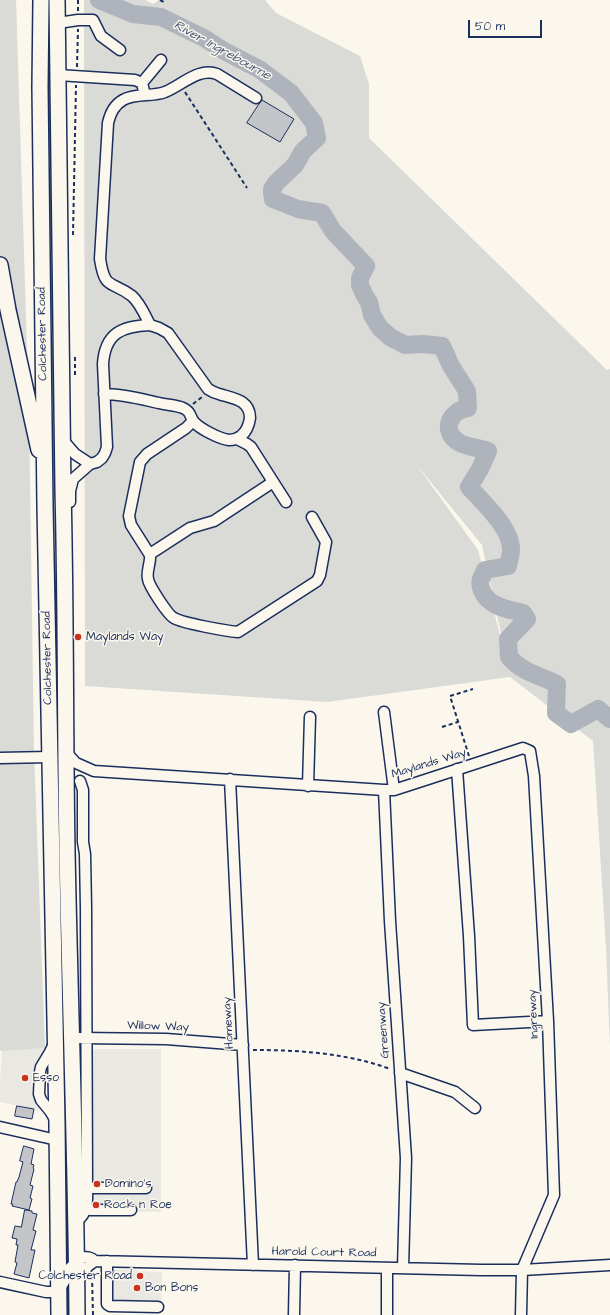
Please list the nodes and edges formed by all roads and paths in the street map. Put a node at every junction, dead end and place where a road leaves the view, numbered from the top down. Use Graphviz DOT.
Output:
graph roads {
  1 [pos="41,0"];
  2 [pos="160,0"];
  3 [pos="70,1"];
  4 [pos="164,2"];
  5 [pos="78,20"];
  6 [pos="58,23"];
  7 [pos="120,50"];
  8 [pos="161,60"];
  9 [pos="58,75"];
  10 [pos="76,76"];
  11 [pos="142,83"];
  12 [pos="180,84"];
  13 [pos="145,95"];
  14 [pos="256,98"];
  15 [pos="247,188"];
  16 [pos="73,242"];
  17 [pos="0,265"];
  18 [pos="150,325"];
  19 [pos="74,354"];
  20 [pos="75,382"];
  21 [pos="208,389"];
  22 [pos="104,394"];
  23 [pos="186,410"];
  24 [pos="193,421"];
  25 [pos="62,439"];
  26 [pos="237,439"];
  27 [pos="90,464"];
  28 [pos="45,472"];
  29 [pos="273,482"];
  30 [pos="286,502"];
  31 [pos="312,517"];
  32 [pos="150,554"];
  33 [pos="64,562"];
  34 [pos="473,689"];
  35 [pos="384,712"];
  36 [pos="310,718"];
  37 [pos="458,722"];
  38 [pos="442,727"];
  39 [pos="530,751"];
  40 [pos="69,756"];
  41 [pos="49,757"];
  42 [pos="0,758"];
  43 [pos="472,764"];
  44 [pos="457,769"];
  45 [pos="94,770"];
  46 [pos="230,779"];
  47 [pos="81,780"];
  48 [pos="308,786"];
  49 [pos="389,790"];
  50 [pos="67,804"];
  51 [pos="548,1021"];
  52 [pos="78,1038"];
  53 [pos="243,1047"];
  54 [pos="400,1073"];
  55 [pos="474,1108"];
  56 [pos="0,1127"];
  57 [pos="57,1140"];
  58 [pos="87,1188"];
  59 [pos="146,1188"];
  60 [pos="87,1207"];
  61 [pos="131,1210"];
  62 [pos="76,1222"];
  63 [pos="95,1261"];
  64 [pos="107,1261"];
  65 [pos="77,1262"];
  66 [pos="253,1265"];
  67 [pos="610,1265"];
  68 [pos="295,1266"];
  69 [pos="387,1268"];
  70 [pos="403,1268"];
  71 [pos="522,1270"];
  72 [pos="91,1273"];
  73 [pos="0,1282"];
  74 [pos="77,1282"];
  75 [pos="58,1292"];
  76 [pos="158,1307"];
  77 [pos="59,1315"];
  78 [pos="77,1315"];
  79 [pos="93,1315"];
  80 [pos="294,1315"];
  81 [pos="387,1315"];
  82 [pos="521,1315"];
  1 -- 28 [label="highway, Colchester Road"];
  2 -- 4 [label="path"];
  3 -- 5 [label="path"];
  3 -- 6 [label="highway"];
  5 -- 6 [label="street"];
  5 -- 7 [label="street"];
  5 -- 10 [label="path"];
  6 -- 9 [label="highway, Colchester Road"];
  8 -- 11 [label="street"];
  9 -- 10 [label="street"];
  9 -- 25 [label="highway, Colchester Road"];
  10 -- 11 [label="street"];
  10 -- 16 [label="path"];
  11 -- 13 [label="street"];
  12 -- 13 [label="street"];
  12 -- 14 [label="street"];
  12 -- 15 [label="path"];
  13 -- 18 [label="street"];
  17 -- 28 [label="highway"];
  18 -- 21 [label="street"];
  18 -- 22 [label="street"];
  19 -- 20 [label="path"];
  21 -- 23 [label="path"];
  21 -- 26 [label="street"];
  22 -- 23 [label="street"];
  22 -- 27 [label="street"];
  23 -- 24 [label="street"];
  24 -- 26 [label="street"];
  24 -- 32 [label="street"];
  25 -- 27 [label="street"];
  25 -- 33 [label="highway, Colchester Road"];
  26 -- 29 [label="street"];
  27 -- 33 [label="street"];
  28 -- 41 [label="highway, Colchester Road"];
  29 -- 30 [label="street"];
  29 -- 32 [label="street"];
  31 -- 32 [label="street"];
  33 -- 40 [label="highway, Colchester Road"];
  34 -- 37 [label="path"];
  35 -- 49 [label="street, Greenway"];
  36 -- 48 [label="street"];
  37 -- 38 [label="path"];
  37 -- 43 [label="path"];
  39 -- 43 [label="street, Maylands Way"];
  39 -- 51 [label="street, Ingreway"];
  40 -- 45 [label="street, Maylands Way"];
  40 -- 47 [label="street, Colchester Road"];
  40 -- 50 [label="highway, Colchester Road"];
  41 -- 42 [label="street"];
  41 -- 57 [label="highway, Colchester Road"];
  43 -- 44 [label="street, Maylands Way"];
  44 -- 49 [label="street, Maylands Way"];
  44 -- 51 [label="street"];
  45 -- 46 [label="street, Maylands Way"];
  45 -- 47 [label="street"];
  46 -- 48 [label="street, Maylands Way"];
  46 -- 53 [label="street, Homeway"];
  47 -- 50 [label="street"];
  47 -- 52 [label="street, Colchester Road"];
  48 -- 49 [label="street, Maylands Way"];
  49 -- 54 [label="street, Greenway"];
  50 -- 52 [label="highway, Colchester Road"];
  51 -- 71 [label="street, Ingreway"];
  52 -- 53 [label="street, Willow Way"];
  52 -- 58 [label="street, Colchester Road"];
  52 -- 62 [label="highway, Colchester Road"];
  53 -- 54 [label="path"];
  53 -- 66 [label="street, Homeway"];
  54 -- 55 [label="street"];
  54 -- 70 [label="street, Greenway"];
  56 -- 57 [label="street"];
  57 -- 75 [label="highway, Colchester Road"];
  58 -- 59 [label="street"];
  58 -- 60 [label="street, Colchester Road"];
  60 -- 61 [label="street"];
  60 -- 62 [label="street"];
  62 -- 65 [label="highway, Colchester Road"];
  63 -- 64 [label="street, Harold Court Road"];
  63 -- 65 [label="street, Harold Court Road"];
  63 -- 74 [label="street"];
  64 -- 66 [label="street, Harold Court Road"];
  64 -- 76 [label="street"];
  65 -- 74 [label="highway, Colchester Road"];
  65 -- 75 [label="street"];
  66 -- 68 [label="street, Harold Court Road"];
  67 -- 71 [label="street, Harold Court Road"];
  68 -- 69 [label="street, Harold Court Road"];
  68 -- 80 [label="street"];
  69 -- 70 [label="street, Harold Court Road"];
  69 -- 81 [label="street"];
  70 -- 71 [label="street, Harold Court Road"];
  71 -- 82 [label="street"];
  72 -- 79 [label="path"];
  73 -- 75 [label="street"];
  74 -- 78 [label="highway, Colchester Road"];
  75 -- 77 [label="highway, Colchester Road"];
}
